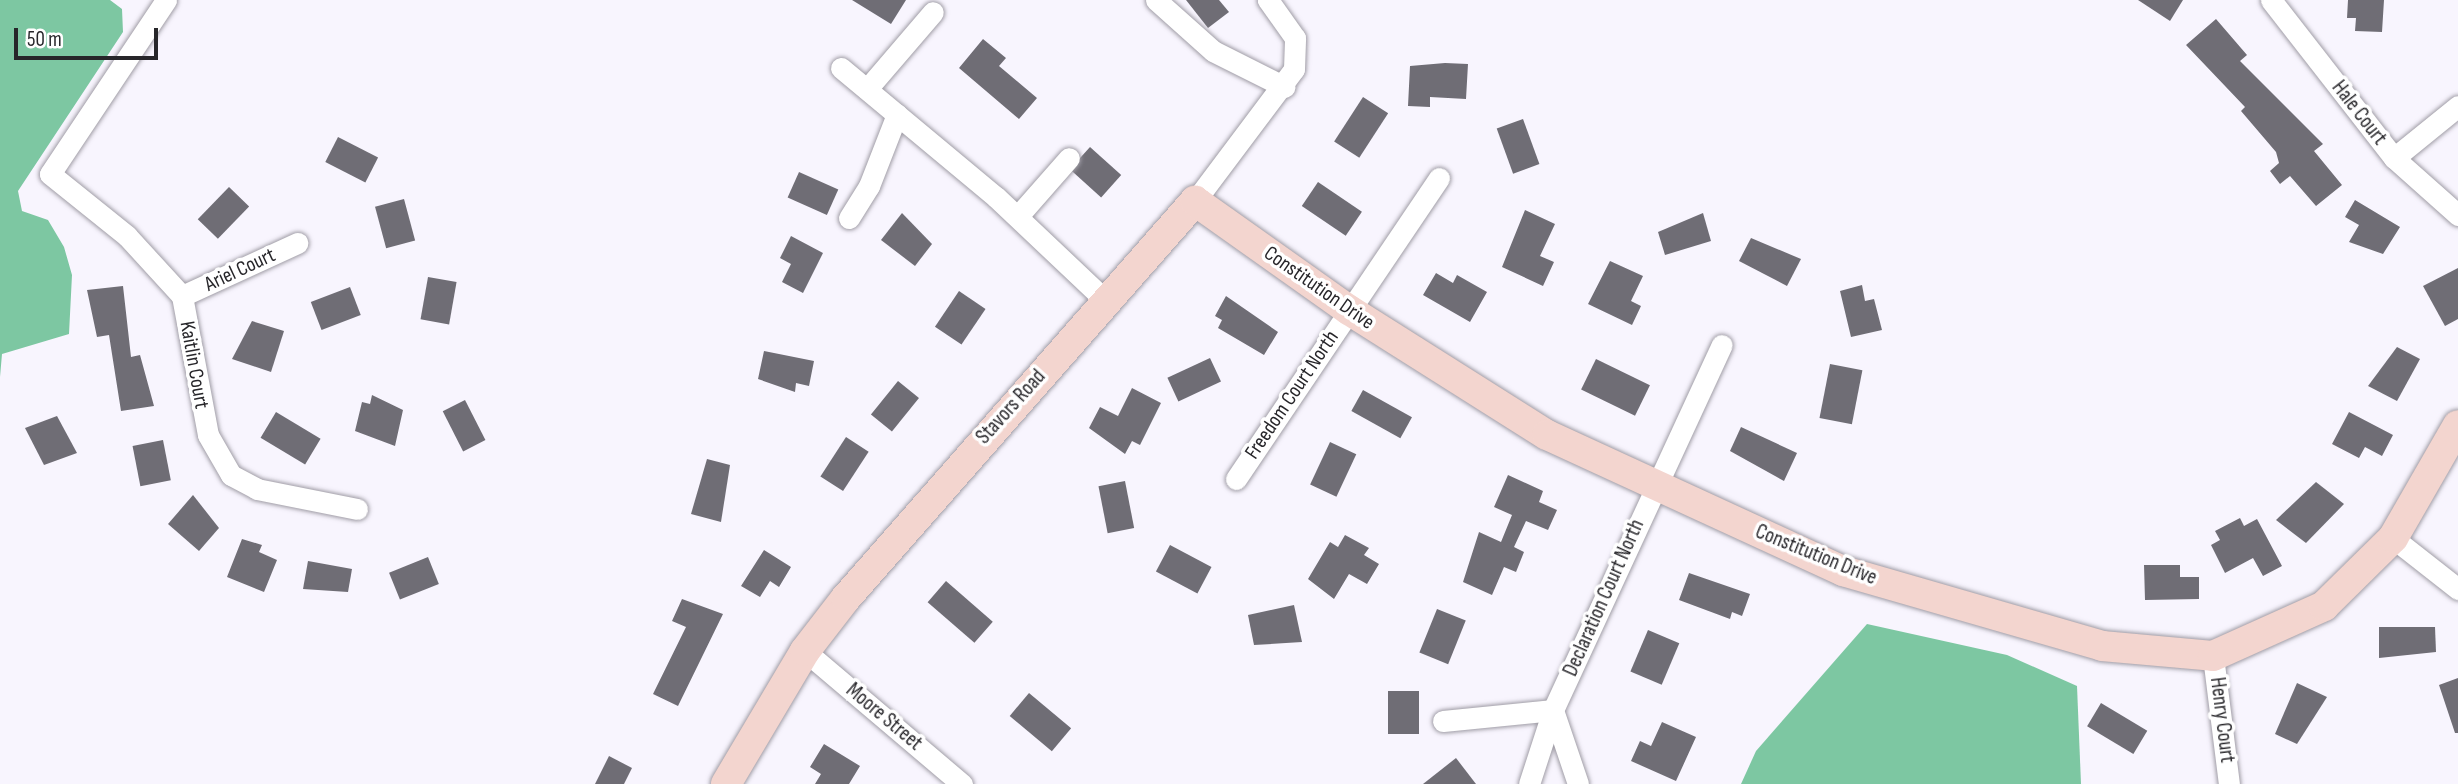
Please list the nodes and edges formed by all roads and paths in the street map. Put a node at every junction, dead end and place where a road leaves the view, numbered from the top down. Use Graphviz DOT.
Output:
graph roads {
  1 [pos="166,0"];
  2 [pos="1156,0"];
  3 [pos="1268,0"];
  4 [pos="2271,0"];
  5 [pos="933,12"];
  6 [pos="841,68"];
  7 [pos="1285,87"];
  8 [pos="867,89"];
  9 [pos="2458,106"];
  10 [pos="897,114"];
  11 [pos="1069,158"];
  12 [pos="2393,158"];
  13 [pos="1439,178"];
  14 [pos="1195,201"];
  15 [pos="2458,215"];
  16 [pos="1018,216"];
  17 [pos="849,218"];
  18 [pos="297,243"];
  19 [pos="182,296"];
  20 [pos="1106,301"];
  21 [pos="1349,310"];
  22 [pos="1722,345"];
  23 [pos="2458,425"];
  24 [pos="1236,479"];
  25 [pos="1655,485"];
  26 [pos="357,509"];
  27 [pos="2393,538"];
  28 [pos="2458,589"];
  29 [pos="805,650"];
  30 [pos="2213,656"];
  31 [pos="1552,710"];
  32 [pos="1443,721"];
  33 [pos="726,784"];
  34 [pos="962,784"];
  35 [pos="1529,784"];
  36 [pos="1578,784"];
  37 [pos="2229,784"];
  1 -- 19 [label="street, Kaitlin Court"];
  2 -- 7 [label="street"];
  3 -- 7 [label="street, Stavors Road"];
  4 -- 12 [label="street, Hale Court"];
  5 -- 8 [label="street"];
  6 -- 8 [label="street"];
  7 -- 14 [label="street, Stavors Road"];
  8 -- 10 [label="street"];
  9 -- 12 [label="street"];
  10 -- 16 [label="street"];
  10 -- 17 [label="street"];
  11 -- 16 [label="street"];
  12 -- 15 [label="street, Hale Court"];
  13 -- 21 [label="street, Freedom Court North"];
  14 -- 20 [label="street, Stavors Road"];
  14 -- 21 [label="street, Constitution Drive"];
  16 -- 20 [label="street"];
  18 -- 19 [label="street, Ariel Court"];
  19 -- 26 [label="street, Kaitlin Court"];
  20 -- 29 [label="street, Stavors Road"];
  21 -- 24 [label="street, Freedom Court North"];
  21 -- 25 [label="street, Constitution Drive"];
  22 -- 25 [label="street, Declaration Court North"];
  23 -- 27 [label="street, Constitution Drive"];
  25 -- 30 [label="street, Constitution Drive"];
  25 -- 31 [label="street, Declaration Court North"];
  27 -- 28 [label="street"];
  27 -- 30 [label="street, Constitution Drive"];
  29 -- 33 [label="street, Stavors Road"];
  29 -- 34 [label="street, Moore Street"];
  30 -- 37 [label="street, Henry Court"];
  31 -- 32 [label="street"];
  31 -- 35 [label="street, Declaration Court North"];
  31 -- 36 [label="street"];
}
